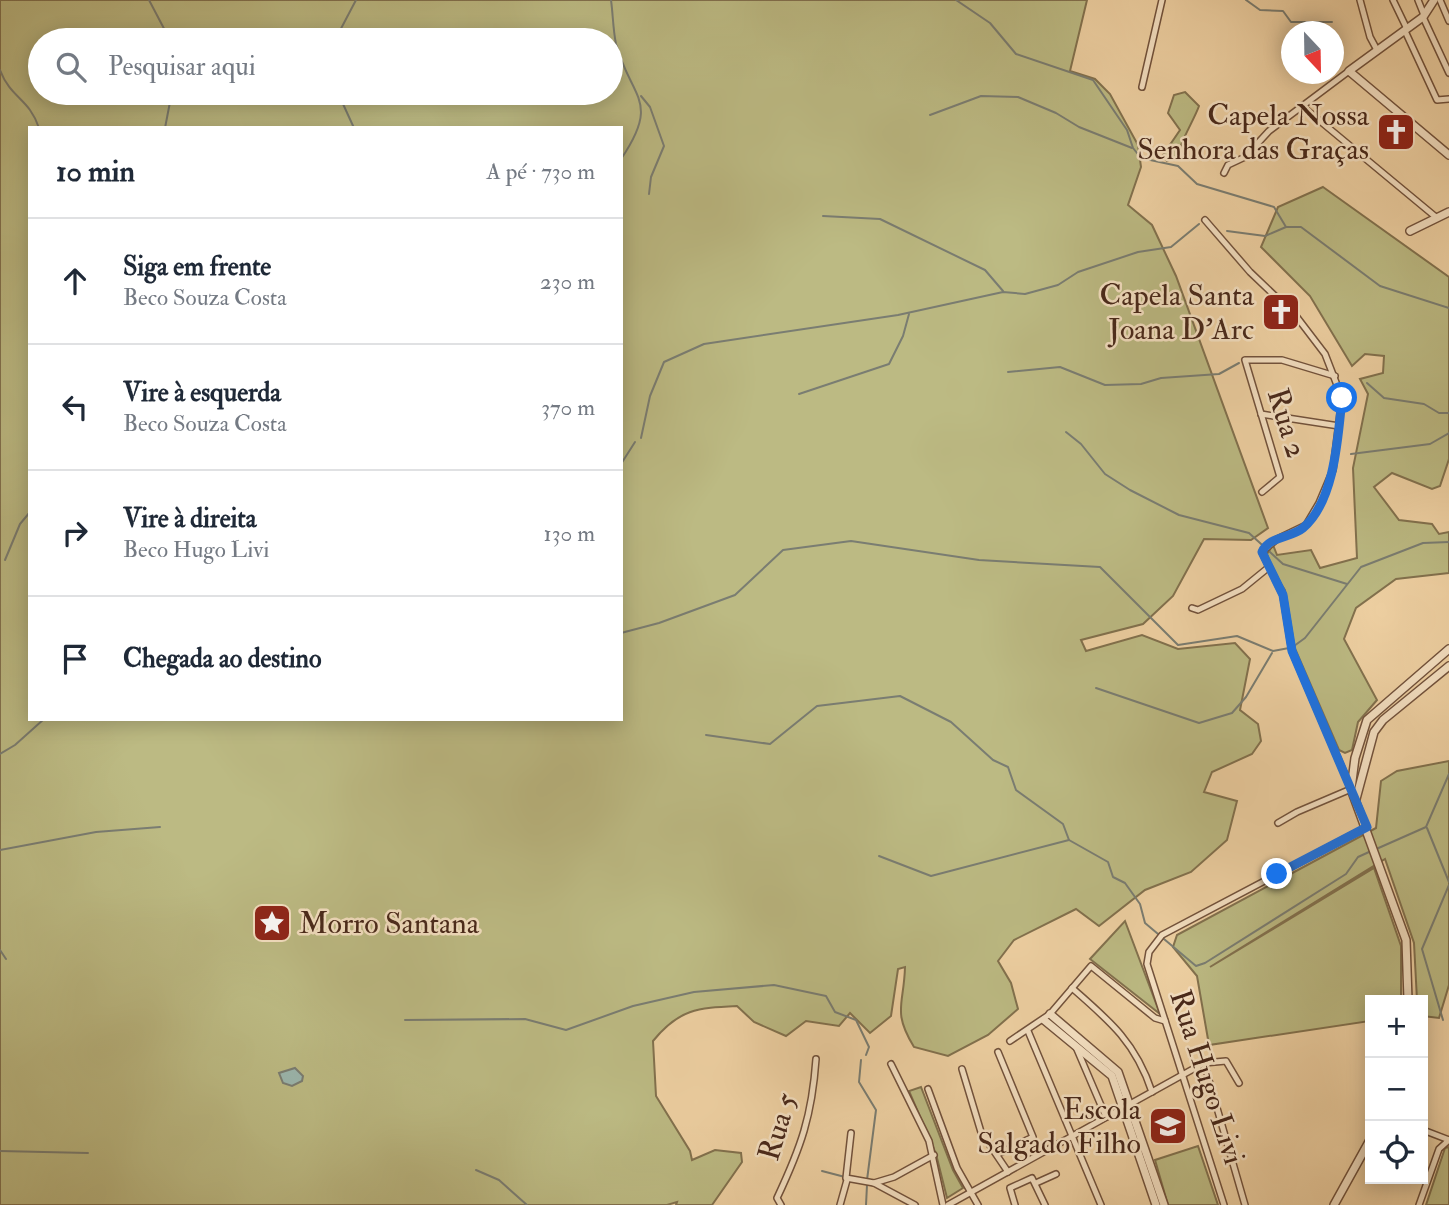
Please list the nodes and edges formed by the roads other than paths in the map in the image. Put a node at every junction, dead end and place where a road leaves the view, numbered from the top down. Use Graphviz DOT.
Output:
graph roads {
  1 [pos="1162,0"];
  2 [pos="1360,0"];
  3 [pos="1393,0"];
  4 [pos="1418,0"];
  5 [pos="1434,0"];
  6 [pos="1440,0"];
  7 [pos="1424,16"];
  8 [pos="1449,20"];
  9 [pos="1406,30"];
  10 [pos="1377,50"];
  11 [pos="1349,71"];
  12 [pos="1449,73"];
  13 [pos="1142,87"];
  14 [pos="1449,99"];
  15 [pos="1302,106"];
  16 [pos="1449,155"];
  17 [pos="1224,173"];
  18 [pos="1449,212"];
  19 [pos="1437,218"];
  20 [pos="1205,220"];
  21 [pos="1410,231"];
  22 [pos="1335,376"];
  23 [pos="1261,414"];
  24 [pos="1339,426"];
  25 [pos="1262,492"];
  26 [pos="1269,567"];
  27 [pos="1192,608"];
  28 [pos="1449,649"];
  29 [pos="1449,666"];
  30 [pos="1351,789"];
  31 [pos="1356,799"];
  32 [pos="1278,823"];
  33 [pos="1367,827"];
  34 [pos="1072,988"];
  35 [pos="1408,995"];
  36 [pos="1047,1017"];
  37 [pos="1165,1021"];
  38 [pos="1028,1031"];
  39 [pos="1010,1041"];
  40 [pos="1076,1047"];
  41 [pos="998,1052"];
  42 [pos="816,1059"];
  43 [pos="1204,1063"];
  44 [pos="891,1064"];
  45 [pos="962,1069"];
  46 [pos="1185,1075"];
  47 [pos="1239,1083"];
  48 [pos="928,1089"];
  49 [pos="1152,1092"];
  50 [pos="1127,1106"];
  51 [pos="1106,1116"];
  52 [pos="851,1132"];
  53 [pos="1428,1132"];
  54 [pos="1071,1134"];
  55 [pos="1449,1140"];
  56 [pos="1365,1148"];
  57 [pos="998,1154"];
  58 [pos="934,1155"];
  59 [pos="1008,1172"];
  60 [pos="1056,1174"];
  61 [pos="847,1179"];
  62 [pos="874,1183"];
  63 [pos="1036,1183"];
  64 [pos="972,1193"];
  65 [pos="781,1205"];
  66 [pos="840,1205"];
  67 [pos="915,1205"];
  68 [pos="943,1205"];
  69 [pos="948,1205"];
  70 [pos="978,1205"];
  71 [pos="1016,1205"];
  72 [pos="1045,1205"];
  73 [pos="1101,1205"];
  74 [pos="1156,1205"];
  75 [pos="1164,1205"];
  76 [pos="1224,1205"];
  77 [pos="1245,1205"];
  78 [pos="1334,1205"];
  79 [pos="1419,1205"];
  1 -- 13 [label="street"];
  2 -- 10 [label="street"];
  3 -- 9 [label="street"];
  4 -- 7 [label="street"];
  5 -- 7 [label="street"];
  6 -- 8 [label="street"];
  7 -- 9 [label="street"];
  7 -- 12 [label="street"];
  9 -- 10 [label="street"];
  9 -- 14 [label="street"];
  10 -- 11 [label="street"];
  11 -- 15 [label="street"];
  11 -- 16 [label="street"];
  15 -- 17 [label="street"];
  15 -- 19 [label="street"];
  18 -- 19 [label="street"];
  19 -- 21 [label="street"];
  20 -- 22 [label="street"];
  22 -- 23 [label="street, Rua 2"];
  22 -- 24 [label="street"];
  23 -- 24 [label="street"];
  23 -- 25 [label="street, Rua 2"];
  24 -- 26 [label="street"];
  26 -- 27 [label="street"];
  26 -- 30 [label="street"];
  28 -- 30 [label="street"];
  29 -- 31 [label="street"];
  30 -- 31 [label="street"];
  30 -- 32 [label="street"];
  31 -- 33 [label="street"];
  33 -- 35 [label="street"];
  33 -- 37 [label="street, Rua Hugo Livi"];
  34 -- 36 [label="street"];
  34 -- 37 [label="street"];
  34 -- 49 [label="street"];
  36 -- 38 [label="street"];
  36 -- 40 [label="street"];
  36 -- 50 [label="street"];
  37 -- 46 [label="street, Rua Hugo Livi"];
  38 -- 39 [label="street"];
  38 -- 54 [label="street"];
  40 -- 50 [label="street"];
  40 -- 51 [label="street"];
  41 -- 57 [label="street"];
  42 -- 65 [label="street, Rua 5"];
  43 -- 46 [label="street"];
  43 -- 47 [label="street"];
  43 -- 77 [label="street"];
  44 -- 58 [label="street"];
  45 -- 57 [label="street"];
  46 -- 49 [label="street"];
  46 -- 76 [label="street, Rua Hugo Livi"];
  48 -- 64 [label="street"];
  49 -- 50 [label="street"];
  50 -- 51 [label="street"];
  50 -- 74 [label="street"];
  50 -- 75 [label="street"];
  51 -- 54 [label="street"];
  52 -- 61 [label="street"];
  53 -- 55 [label="street"];
  54 -- 59 [label="street"];
  54 -- 73 [label="street"];
  55 -- 79 [label="street"];
  56 -- 78 [label="street"];
  57 -- 59 [label="street"];
  58 -- 62 [label="street"];
  58 -- 68 [label="street"];
  59 -- 64 [label="street"];
  60 -- 63 [label="street"];
  61 -- 62 [label="street"];
  61 -- 66 [label="street"];
  62 -- 67 [label="street"];
  63 -- 71 [label="street"];
  63 -- 72 [label="street"];
  64 -- 69 [label="street"];
  64 -- 70 [label="street"];
}
